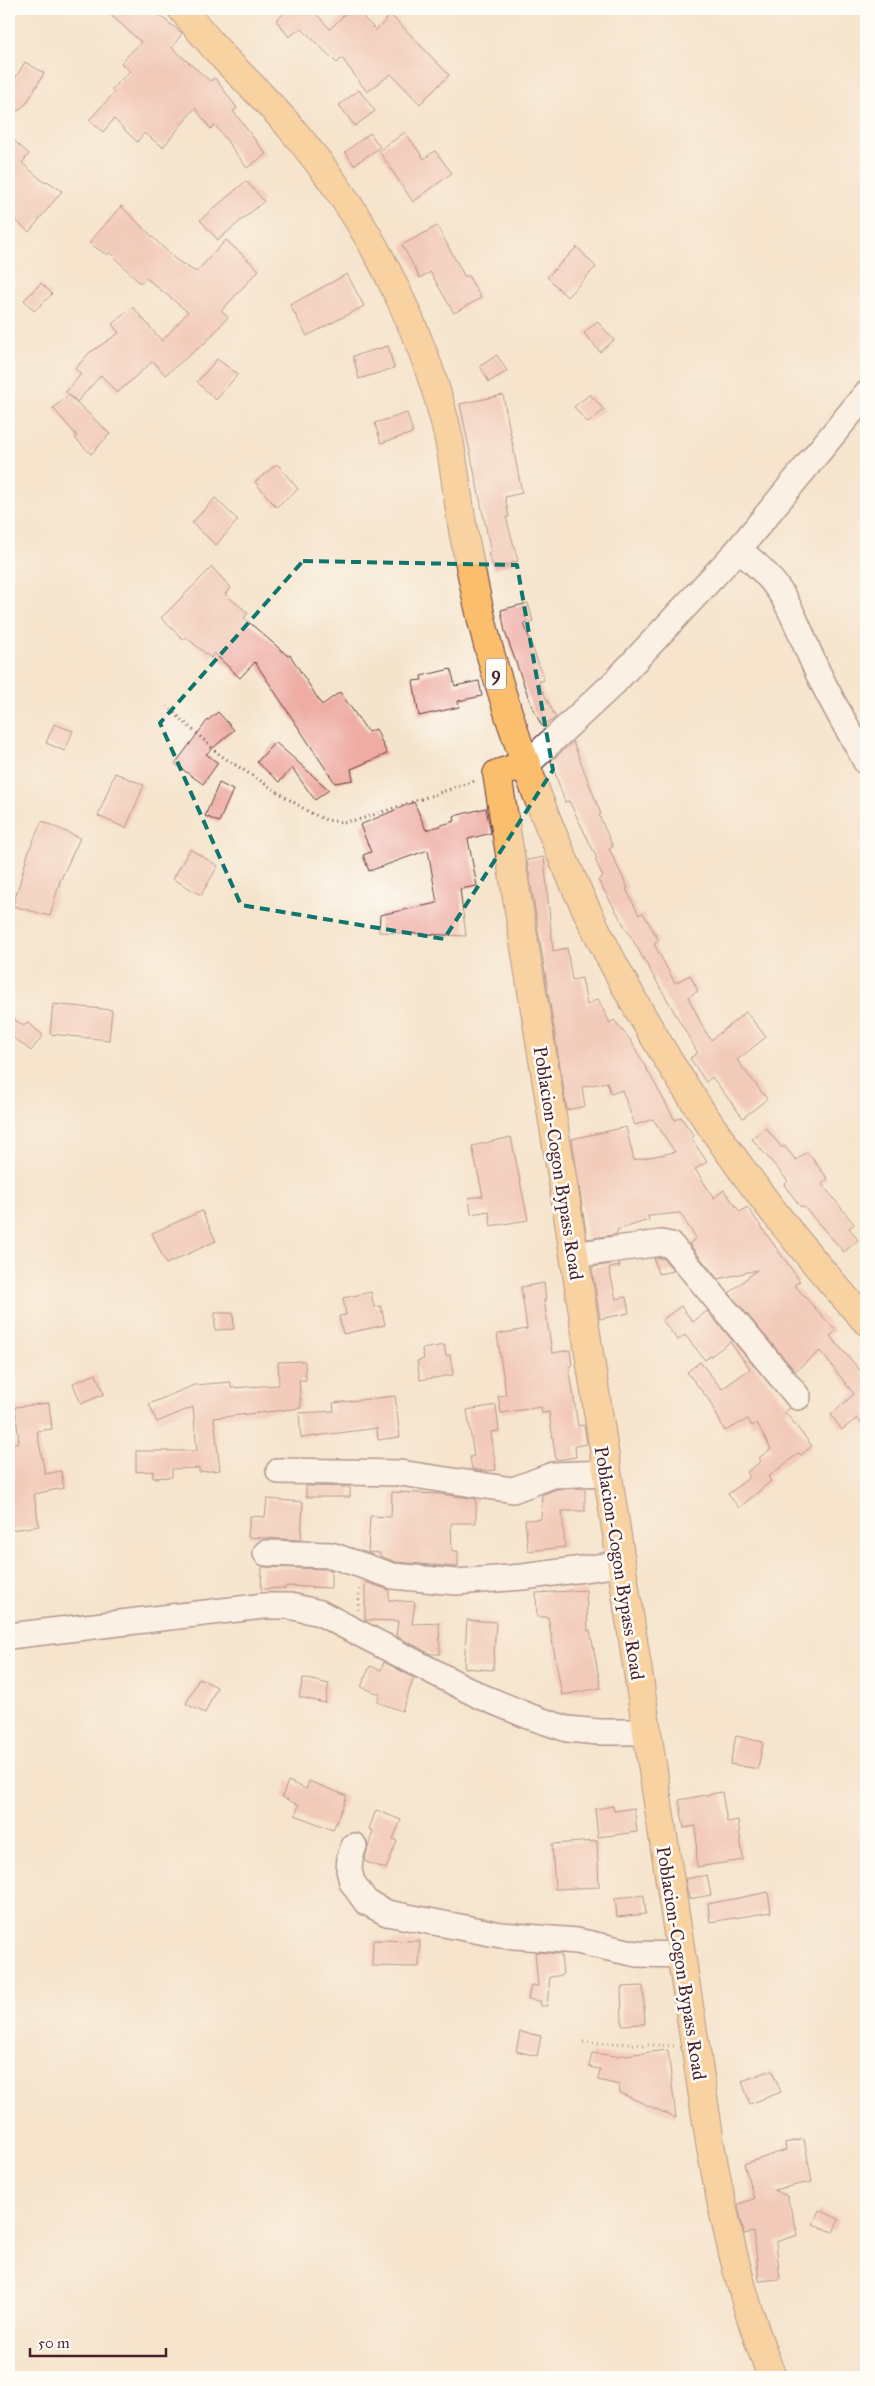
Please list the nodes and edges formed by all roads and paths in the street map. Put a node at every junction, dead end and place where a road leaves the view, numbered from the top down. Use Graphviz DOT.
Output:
graph roads {
  1 [pos="182,9"];
  2 [pos="866,394"];
  3 [pos="738,550"];
  4 [pos="167,706"];
  5 [pos="866,762"];
  6 [pos="527,764"];
  7 [pos="497,774"];
  8 [pos="573,1255"];
  9 [pos="866,1321"];
  10 [pos="798,1397"];
  11 [pos="279,1471"];
  12 [pos="606,1473"];
  13 [pos="266,1553"];
  14 [pos="620,1564"];
  15 [pos="361,1566"];
  16 [pos="357,1630"];
  17 [pos="9,1636"];
  18 [pos="646,1732"];
  19 [pos="354,1846"];
  20 [pos="681,1955"];
  21 [pos="583,2042"];
  22 [pos="694,2047"];
  23 [pos="772,2377"];
  1 -- 6 [label="main road, 9"];
  2 -- 3 [label="street"];
  3 -- 5 [label="street"];
  3 -- 6 [label="street"];
  4 -- 7 [label="path"];
  6 -- 7 [label="main road"];
  6 -- 9 [label="main road, 9"];
  7 -- 8 [label="main road, Poblacion-Cogon Bypass Road"];
  8 -- 10 [label="street"];
  8 -- 12 [label="main road, Poblacion-Cogon Bypass Road"];
  11 -- 12 [label="street"];
  12 -- 14 [label="main road, Poblacion-Cogon Bypass Road"];
  13 -- 15 [label="street"];
  14 -- 15 [label="street"];
  14 -- 18 [label="main road, Poblacion-Cogon Bypass Road"];
  15 -- 16 [label="path"];
  16 -- 17 [label="street"];
  16 -- 18 [label="street"];
  18 -- 20 [label="main road, Poblacion-Cogon Bypass Road"];
  19 -- 20 [label="street"];
  20 -- 22 [label="main road, Poblacion-Cogon Bypass Road"];
  21 -- 22 [label="path"];
  22 -- 23 [label="main road, Poblacion-Cogon Bypass Road"];
}
